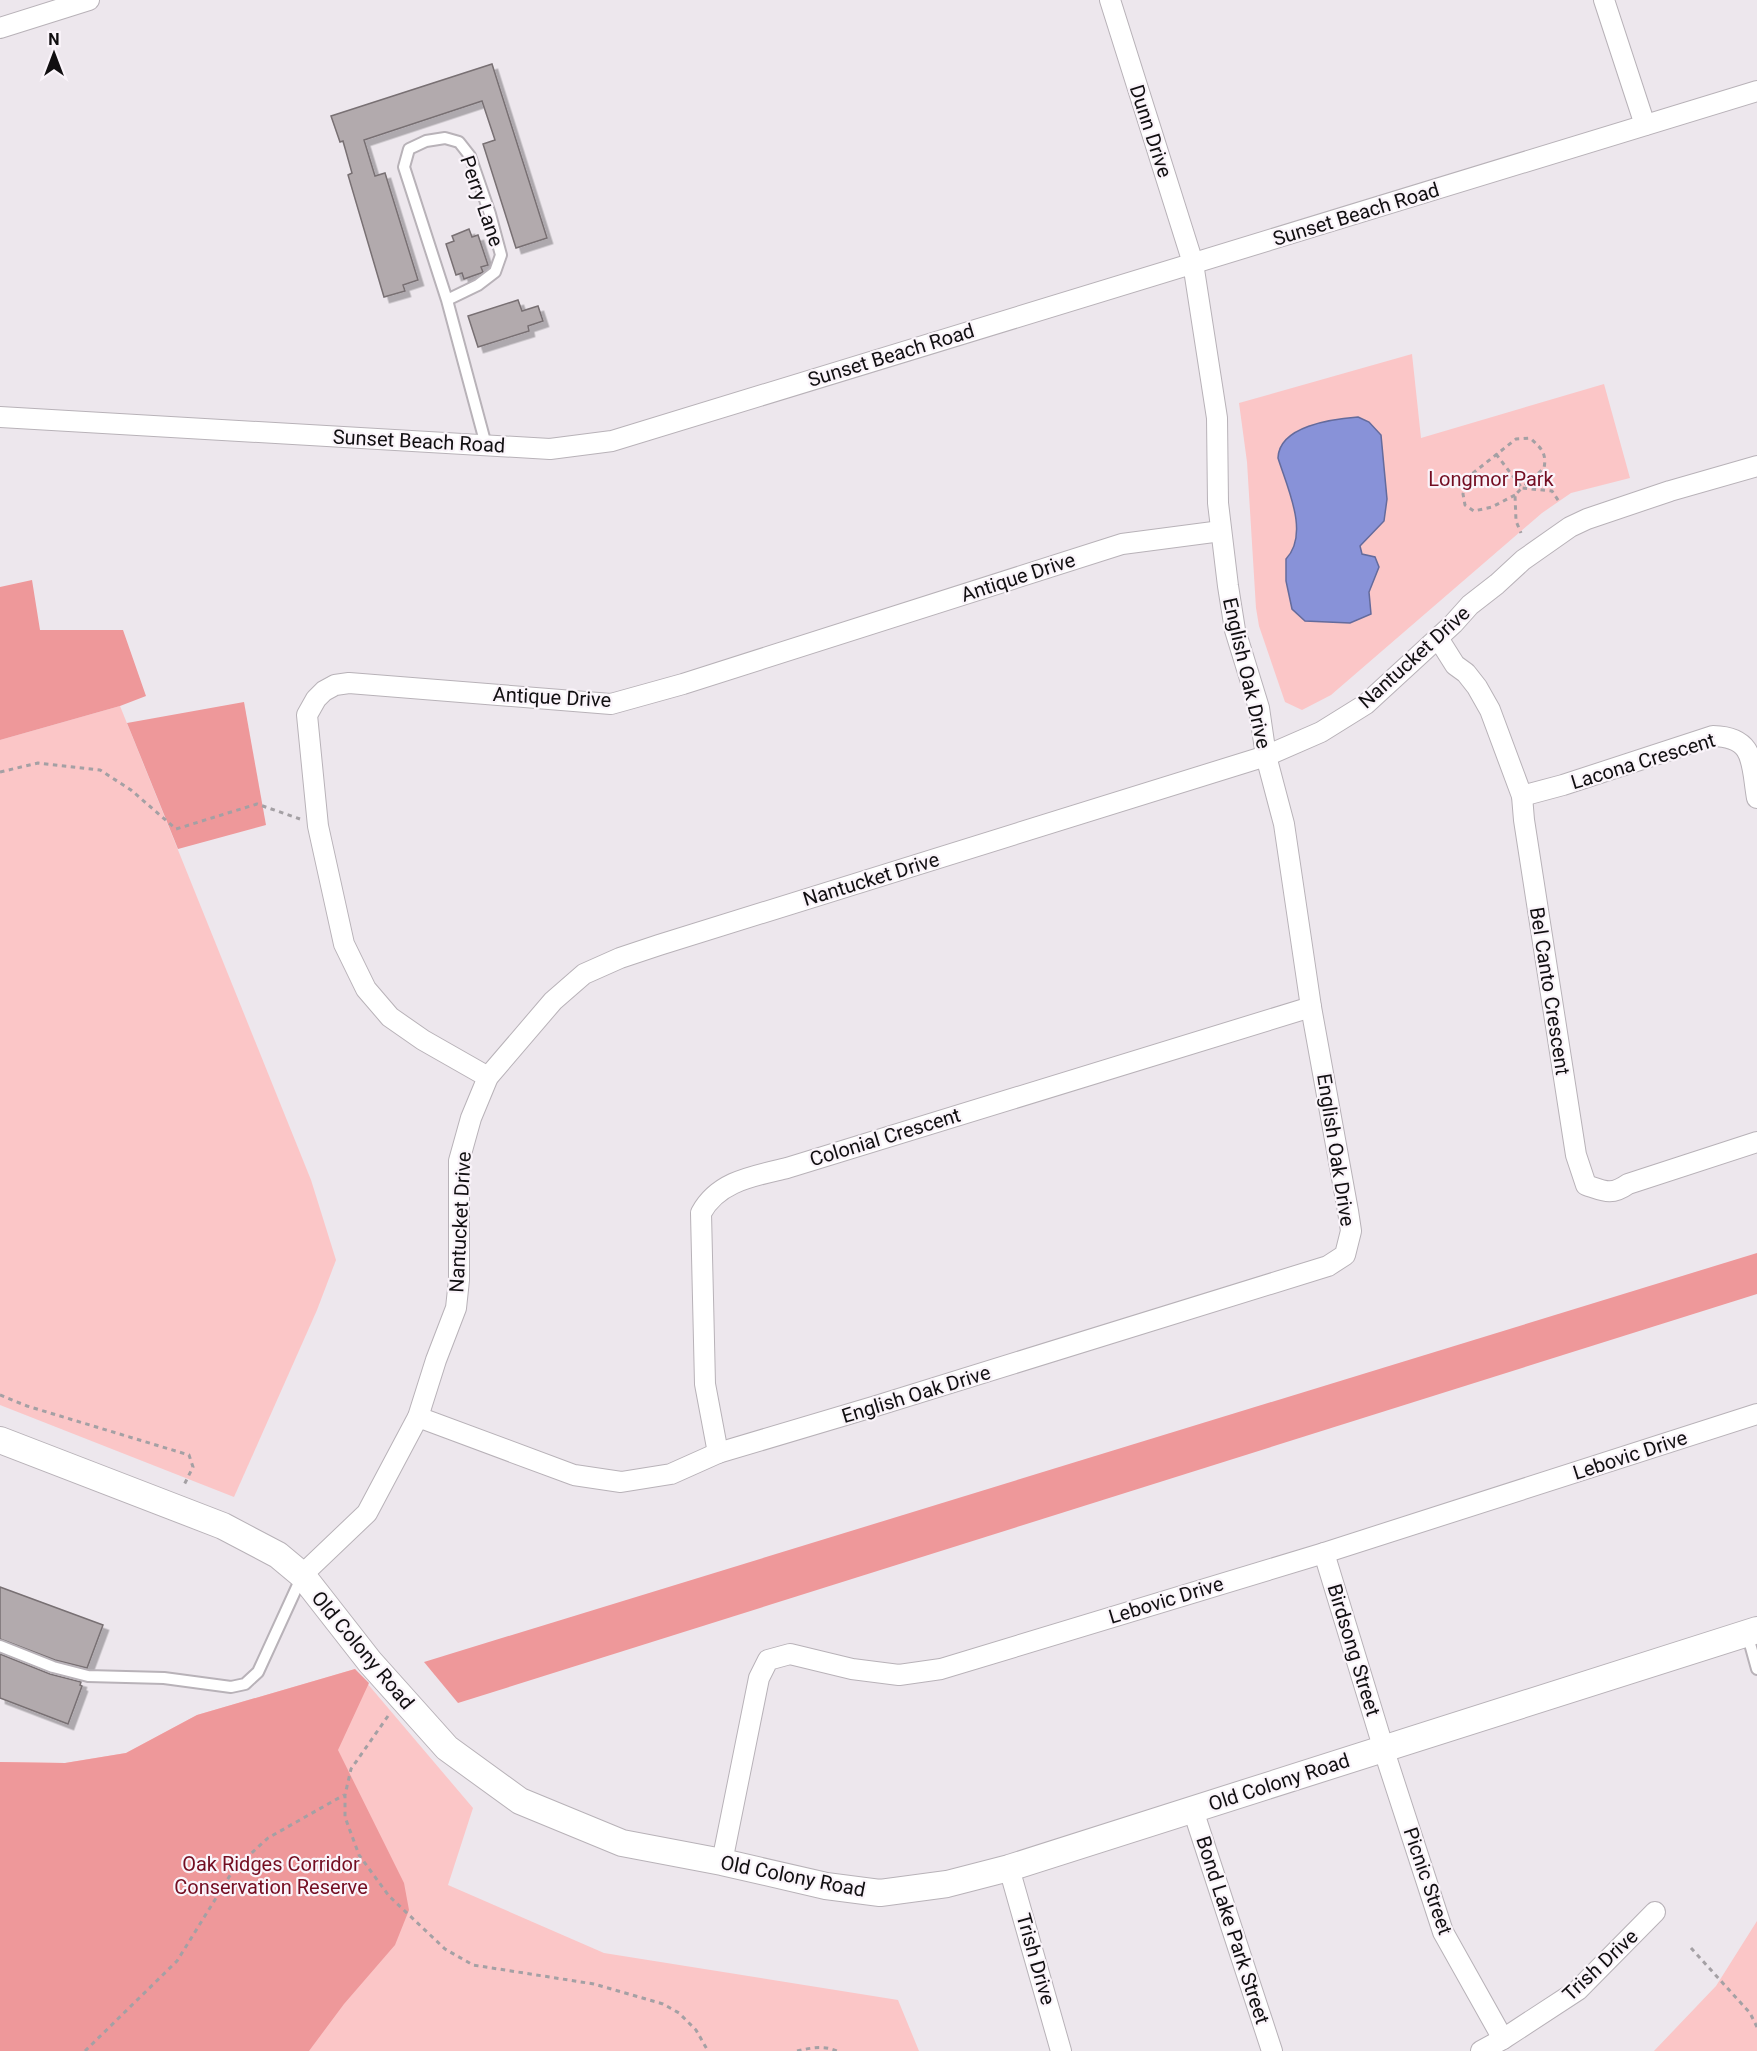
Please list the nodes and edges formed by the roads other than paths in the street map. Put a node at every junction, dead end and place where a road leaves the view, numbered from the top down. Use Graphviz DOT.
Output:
graph roads {
  1 [pos="89,0"];
  2 [pos="1110,0"];
  3 [pos="1604,0"];
  4 [pos="36,8"];
  5 [pos="0,28"];
  6 [pos="1757,91"];
  7 [pos="1645,125"];
  8 [pos="1193,263"];
  9 [pos="447,300"];
  10 [pos="0,417"];
  11 [pos="486,445"];
  12 [pos="1757,465"];
  13 [pos="1221,531"];
  14 [pos="1437,638"];
  15 [pos="1266,756"];
  16 [pos="1522,796"];
  17 [pos="1757,798"];
  18 [pos="1311,1007"];
  19 [pos="488,1077"];
  20 [pos="1757,1142"];
  21 [pos="1757,1414"];
  22 [pos="418,1417"];
  23 [pos="0,1440"];
  24 [pos="718,1453"];
  25 [pos="1324,1552"];
  26 [pos="302,1575"];
  27 [pos="1752,1631"];
  28 [pos="0,1646"];
  29 [pos="1757,1669"];
  30 [pos="1383,1748"];
  31 [pos="1193,1810"];
  32 [pos="722,1862"];
  33 [pos="1009,1868"];
  34 [pos="1654,1912"];
  35 [pos="1503,2039"];
  36 [pos="1061,2051"];
  37 [pos="1272,2051"];
  38 [pos="1481,2051"];
  1 -- 4 [label="street"];
  2 -- 8 [label="street, Dunn Drive"];
  3 -- 7 [label="street"];
  4 -- 5 [label="street"];
  6 -- 7 [label="street, Sunset Beach Road"];
  7 -- 8 [label="street, Sunset Beach Road"];
  8 -- 11 [label="street, Sunset Beach Road"];
  8 -- 13 [label="street, English Oak Drive"];
  9 -- 9 [label="lane, Perry Lane"];
  9 -- 11 [label="lane, Perry Lane"];
  10 -- 11 [label="street, Sunset Beach Road"];
  12 -- 14 [label="street, Nantucket Drive"];
  13 -- 15 [label="street, English Oak Drive"];
  13 -- 19 [label="street, Antique Drive"];
  14 -- 15 [label="street, Nantucket Drive"];
  14 -- 16 [label="street, Bel Canto Crescent"];
  15 -- 18 [label="street, English Oak Drive"];
  15 -- 19 [label="street, Nantucket Drive"];
  16 -- 17 [label="street, Lacona Crescent"];
  16 -- 20 [label="street, Bel Canto Crescent"];
  18 -- 24 [label="street, Colonial Crescent"];
  18 -- 24 [label="street, English Oak Drive"];
  19 -- 22 [label="street, Nantucket Drive"];
  21 -- 25 [label="street, Lebovic Drive"];
  22 -- 24 [label="street, English Oak Drive"];
  22 -- 26 [label="street, Nantucket Drive"];
  23 -- 26 [label="street, Old Colony Road"];
  25 -- 30 [label="street, Birdsong Street"];
  25 -- 32 [label="street, Lebovic Drive"];
  26 -- 28 [label="lane"];
  26 -- 32 [label="street, Old Colony Road"];
  27 -- 29 [label="lane"];
  27 -- 30 [label="street, Old Colony Road"];
  30 -- 31 [label="street, Old Colony Road"];
  30 -- 35 [label="street, Picnic Street"];
  31 -- 33 [label="street, Old Colony Road"];
  31 -- 37 [label="street, Bond Lake Park Street"];
  32 -- 33 [label="street, Old Colony Road"];
  33 -- 36 [label="street, Trish Drive"];
  34 -- 35 [label="street, Trish Drive"];
  35 -- 38 [label="street, Trish Drive"];
}
